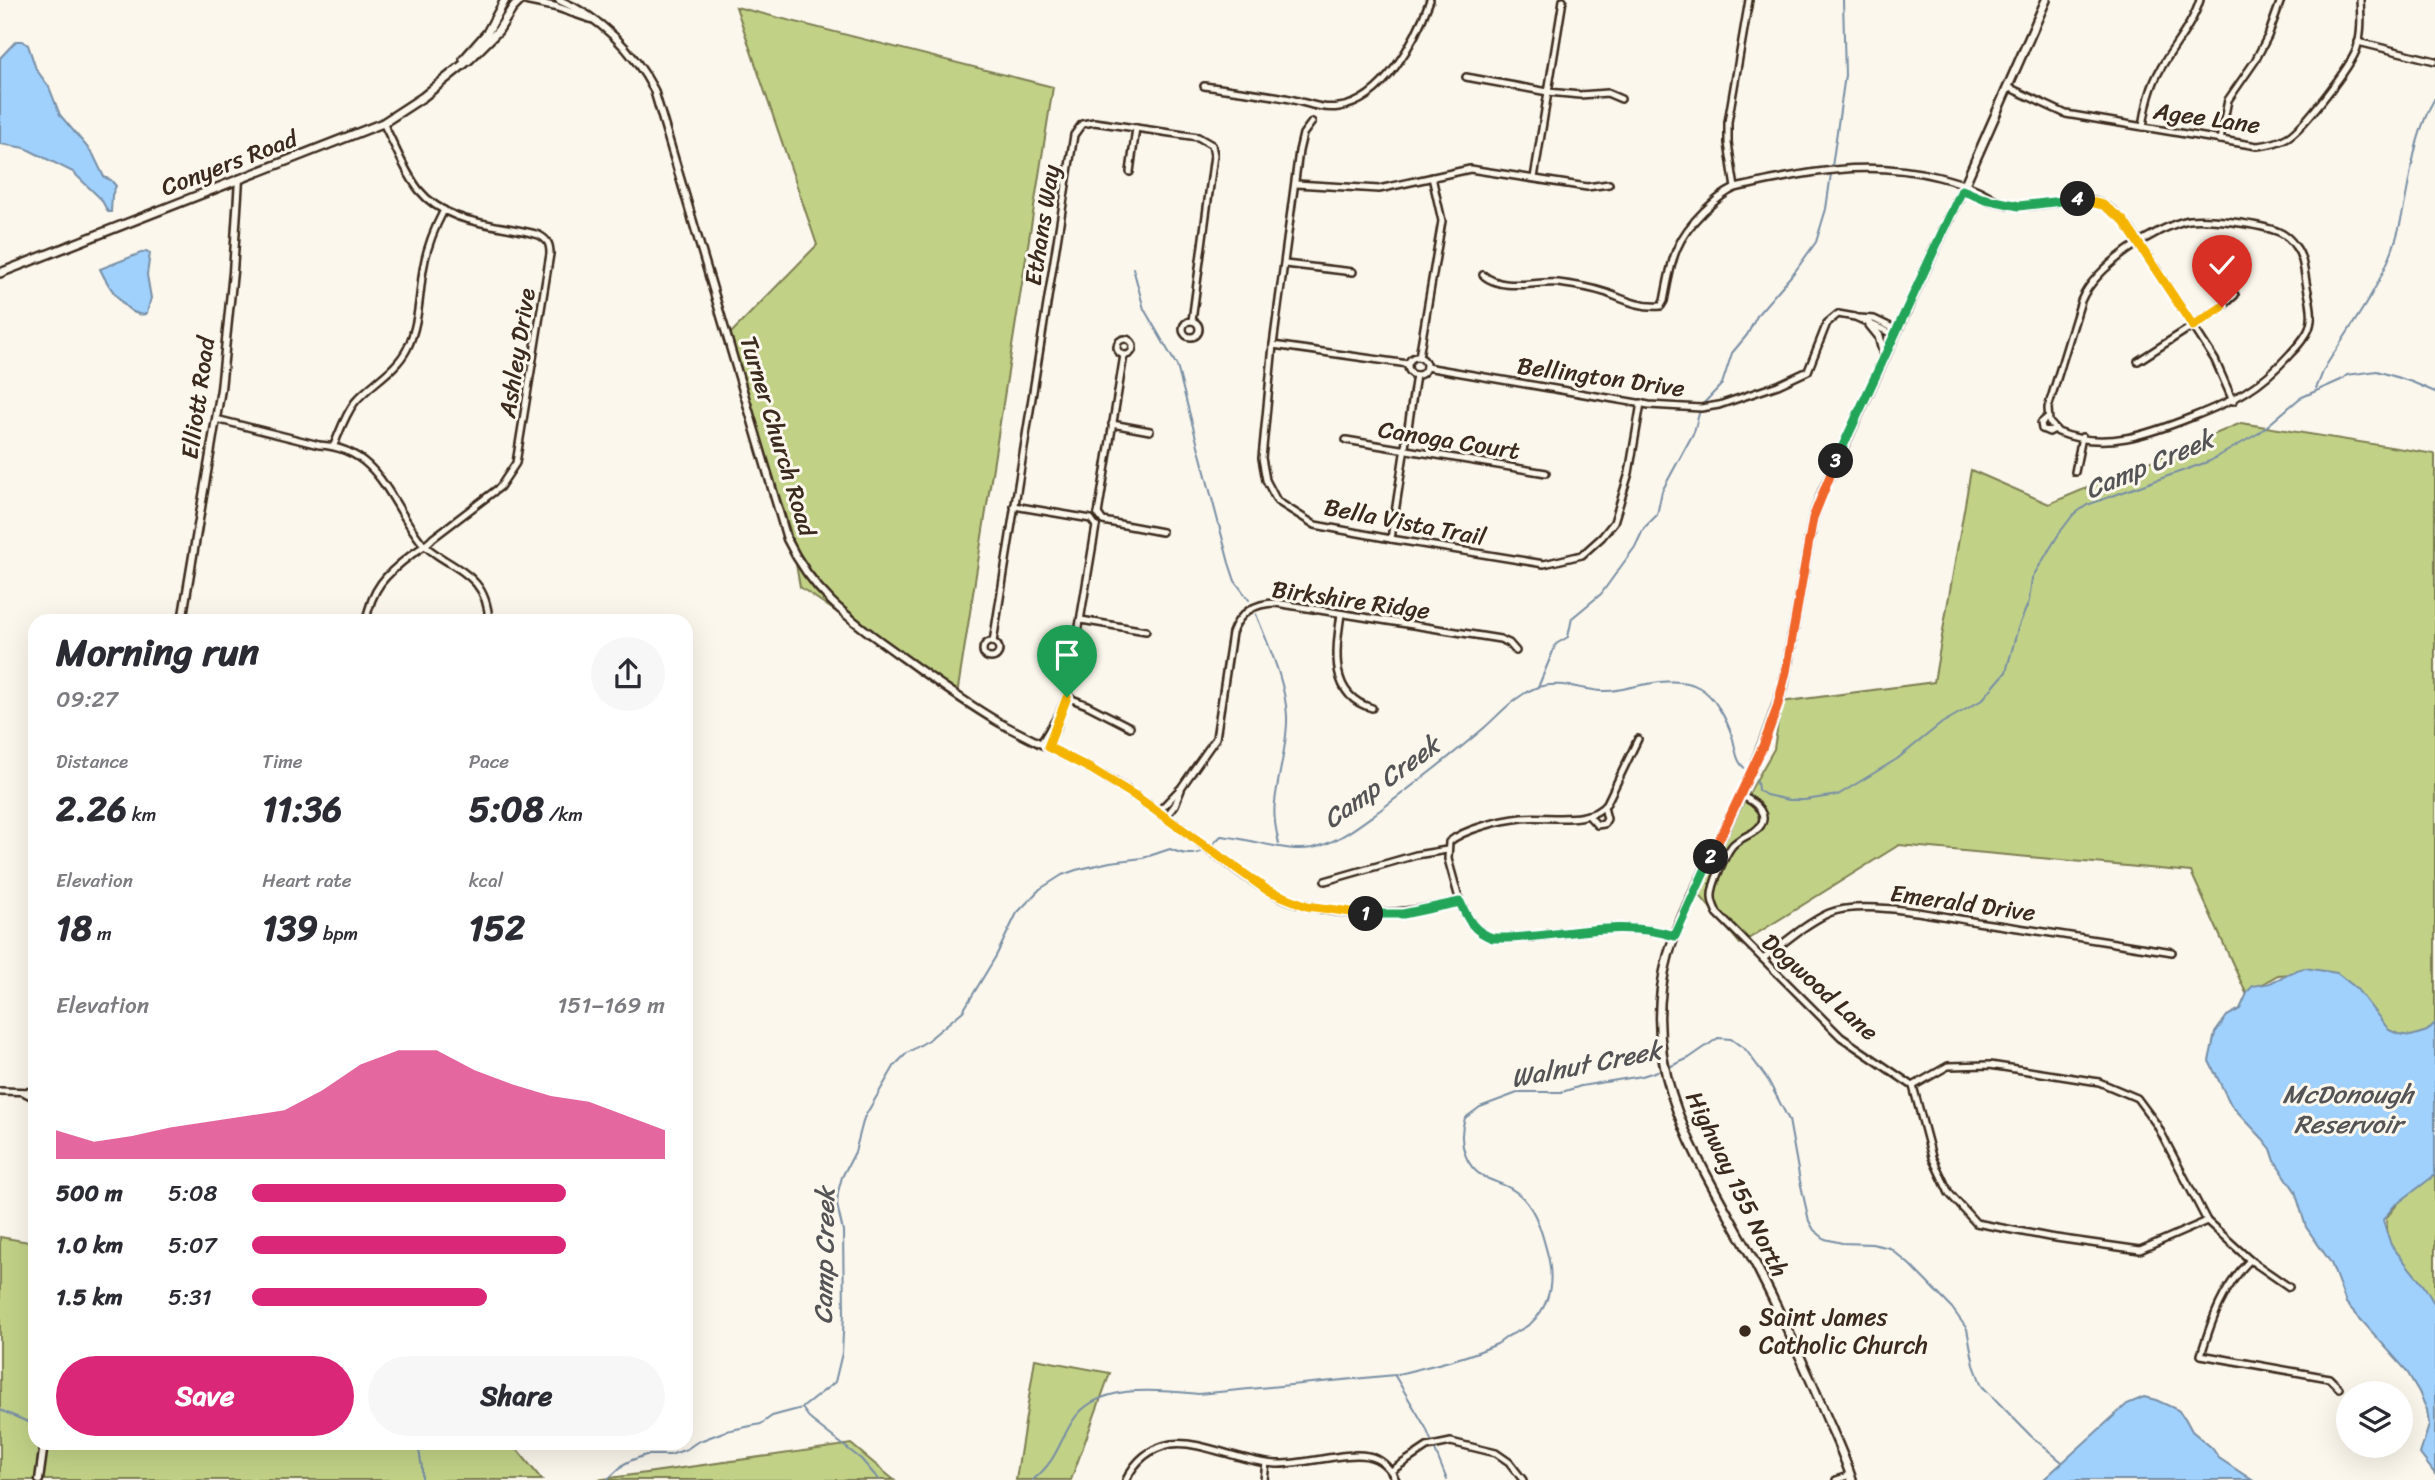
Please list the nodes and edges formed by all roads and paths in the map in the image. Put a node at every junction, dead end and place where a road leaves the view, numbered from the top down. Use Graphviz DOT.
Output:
graph roads {
  1 [pos="505,0"];
  2 [pos="523,0"];
  3 [pos="559,0"];
  4 [pos="1430,0"];
  5 [pos="1563,0"];
  6 [pos="1749,0"];
  7 [pos="2046,0"];
  8 [pos="2200,0"];
  9 [pos="2281,0"];
  10 [pos="2360,0"];
  11 [pos="591,19"];
  12 [pos="2358,42"];
  13 [pos="2435,61"];
  14 [pos="460,66"];
  15 [pos="1466,77"];
  16 [pos="1204,86"];
  17 [pos="2008,87"];
  18 [pos="1548,92"];
  19 [pos="1621,99"];
  20 [pos="1312,122"];
  21 [pos="383,123"];
  22 [pos="2143,127"];
  23 [pos="1136,128"];
  24 [pos="2220,140"];
  25 [pos="1130,172"];
  26 [pos="1432,177"];
  27 [pos="1534,178"];
  28 [pos="239,179"];
  29 [pos="1296,184"];
  30 [pos="1609,184"];
  31 [pos="1964,187"];
  32 [pos="1735,188"];
  33 [pos="443,210"];
  34 [pos="2140,244"];
  35 [pos="1285,264"];
  36 [pos="1353,272"];
  37 [pos="0,273"];
  38 [pos="1483,275"];
  39 [pos="2235,295"];
  40 [pos="1855,317"];
  41 [pos="1192,321"];
  42 [pos="1870,325"];
  43 [pos="2193,326"];
  44 [pos="1896,333"];
  45 [pos="1273,345"];
  46 [pos="1124,355"];
  47 [pos="1419,357"];
  48 [pos="1884,359"];
  49 [pos="2138,361"];
  50 [pos="1408,364"];
  51 [pos="1426,367"];
  52 [pos="1416,375"];
  53 [pos="2233,401"];
  54 [pos="1642,403"];
  55 [pos="2048,417"];
  56 [pos="216,419"];
  57 [pos="1112,424"];
  58 [pos="2055,429"];
  59 [pos="1150,431"];
  60 [pos="2082,437"];
  61 [pos="1346,440"];
  62 [pos="334,446"];
  63 [pos="1403,451"];
  64 [pos="2075,472"];
  65 [pos="1546,473"];
  66 [pos="1014,506"];
  67 [pos="1098,514"];
  68 [pos="1091,519"];
  69 [pos="1103,521"];
  70 [pos="1096,526"];
  71 [pos="1162,532"];
  72 [pos="1391,539"];
  73 [pos="425,547"];
  74 [pos="183,614"];
  75 [pos="368,614"];
  76 [pos="488,614"];
  77 [pos="1341,614"];
  78 [pos="1081,620"];
  79 [pos="1146,631"];
  80 [pos="993,642"];
  81 [pos="1516,651"];
  82 [pos="1067,697"];
  83 [pos="1372,708"];
  84 [pos="1059,714"];
  85 [pos="1130,727"];
  86 [pos="1638,739"];
  87 [pos="1041,743"];
  88 [pos="1048,747"];
  89 [pos="1181,788"];
  90 [pos="1741,796"];
  91 [pos="1604,807"];
  92 [pos="1158,812"];
  93 [pos="1588,815"];
  94 [pos="1165,818"];
  95 [pos="1447,850"];
  96 [pos="1325,881"];
  97 [pos="1460,902"];
  98 [pos="1675,936"];
  99 [pos="2172,952"];
  100 [pos="1763,959"];
  101 [pos="1913,1086"];
  102 [pos="0,1091"];
  103 [pos="25,1093"];
  104 [pos="28,1093"];
  105 [pos="28,1094"];
  106 [pos="2207,1221"];
  107 [pos="2250,1260"];
  108 [pos="2289,1287"];
  109 [pos="2336,1385"];
  110 [pos="43,1450"];
  111 [pos="1266,1463"];
  112 [pos="1391,1471"];
  113 [pos="1851,1477"];
  114 [pos="39,1480"];
  115 [pos="1126,1480"];
  116 [pos="1264,1480"];
  117 [pos="1396,1480"];
  118 [pos="1523,1480"];
  119 [pos="1836,1480"];
  1 -- 14 [label="main road, Conyers Road"];
  2 -- 11 [label="street, Turner Church Road"];
  2 -- 14 [label="main road, Conyers Road"];
  3 -- 11 [label="street, Turner Church Road"];
  4 -- 16 [label="street"];
  5 -- 18 [label="street"];
  6 -- 32 [label="street"];
  7 -- 17 [label="main road, Highway 155 North"];
  8 -- 22 [label="street"];
  9 -- 24 [label="street"];
  10 -- 12 [label="street"];
  11 -- 87 [label="street, Turner Church Road"];
  12 -- 13 [label="street"];
  12 -- 24 [label="street, Agee Lane"];
  14 -- 21 [label="main road, Conyers Road"];
  15 -- 18 [label="street"];
  17 -- 22 [label="street, Agee Lane"];
  17 -- 31 [label="main road, Highway 155 North"];
  18 -- 19 [label="street"];
  18 -- 27 [label="street"];
  20 -- 29 [label="street, Bella Vista Trail"];
  21 -- 28 [label="main road, Conyers Road"];
  21 -- 33 [label="street, Ashley Drive"];
  22 -- 24 [label="street, Agee Lane"];
  23 -- 25 [label="street"];
  23 -- 41 [label="street, Ethans Way"];
  23 -- 66 [label="street, Ethans Way"];
  26 -- 27 [label="street"];
  26 -- 29 [label="street"];
  26 -- 47 [label="street"];
  27 -- 30 [label="street"];
  28 -- 37 [label="main road, Conyers Road"];
  28 -- 56 [label="street, Elliott Road"];
  29 -- 35 [label="street, Bella Vista Trail"];
  31 -- 32 [label="street"];
  31 -- 34 [label="street"];
  31 -- 44 [label="main road, Highway 155 North"];
  32 -- 38 [label="street"];
  33 -- 62 [label="street"];
  33 -- 73 [label="street, Ashley Drive"];
  34 -- 43 [label="street"];
  34 -- 53 [label="street"];
  34 -- 55 [label="street"];
  35 -- 36 [label="street"];
  35 -- 45 [label="street, Bella Vista Trail"];
  39 -- 43 [label="street"];
  40 -- 42 [label="street"];
  40 -- 44 [label="street"];
  40 -- 54 [label="street, Bellington Drive"];
  42 -- 44 [label="street"];
  42 -- 48 [label="main road"];
  43 -- 49 [label="street"];
  43 -- 53 [label="street"];
  44 -- 48 [label="main road, Highway 155 North"];
  45 -- 50 [label="street"];
  45 -- 72 [label="street, Bella Vista Trail"];
  46 -- 57 [label="street"];
  47 -- 50 [label="street"];
  47 -- 51 [label="street"];
  48 -- 90 [label="main road, Highway 155 North"];
  50 -- 52 [label="street"];
  51 -- 52 [label="street"];
  51 -- 54 [label="street, Bellington Drive"];
  52 -- 63 [label="street"];
  53 -- 60 [label="street"];
  54 -- 72 [label="street, Bella Vista Trail"];
  55 -- 58 [label="street"];
  55 -- 58 [label="street"];
  56 -- 62 [label="street"];
  56 -- 74 [label="street, Elliott Road"];
  57 -- 59 [label="street"];
  57 -- 67 [label="street"];
  58 -- 60 [label="street"];
  60 -- 64 [label="street"];
  61 -- 63 [label="street, Canoga Court"];
  62 -- 73 [label="street"];
  63 -- 65 [label="street, Canoga Court"];
  63 -- 72 [label="street"];
  66 -- 68 [label="street"];
  66 -- 80 [label="street, Ethans Way"];
  67 -- 68 [label="street"];
  67 -- 69 [label="street"];
  68 -- 70 [label="street"];
  69 -- 70 [label="street"];
  69 -- 71 [label="street"];
  70 -- 78 [label="street"];
  73 -- 75 [label="street, Ashley Drive"];
  73 -- 76 [label="street"];
  77 -- 81 [label="street, Birkshire Ridge"];
  77 -- 83 [label="street"];
  77 -- 89 [label="street, Birkshire Ridge"];
  78 -- 79 [label="street"];
  78 -- 82 [label="street"];
  82 -- 84 [label="street"];
  82 -- 85 [label="street"];
  84 -- 87 [label="street"];
  84 -- 88 [label="street"];
  86 -- 91 [label="street"];
  87 -- 88 [label="street, Turner Church Road"];
  88 -- 92 [label="street, Turner Church Road"];
  89 -- 92 [label="street, Birkshire Ridge"];
  89 -- 94 [label="street, Birkshire Ridge"];
  90 -- 98 [label="main road, Highway 155 North"];
  90 -- 100 [label="street, Dogwood Lane"];
  91 -- 93 [label="street"];
  91 -- 93 [label="street"];
  92 -- 94 [label="street, Turner Church Road"];
  93 -- 95 [label="street"];
  94 -- 97 [label="street, Turner Church Road"];
  95 -- 96 [label="street"];
  95 -- 97 [label="street"];
  97 -- 98 [label="street"];
  98 -- 113 [label="main road, Highway 155 North"];
  99 -- 100 [label="street, Emerald Drive"];
  100 -- 101 [label="street, Dogwood Lane"];
  101 -- 106 [label="street"];
  101 -- 106 [label="street"];
  102 -- 103 [label="street"];
  103 -- 104 [label="street"];
  103 -- 105 [label="street"];
  106 -- 107 [label="street"];
  107 -- 108 [label="street"];
  107 -- 109 [label="street"];
  110 -- 114 [label="street"];
  111 -- 112 [label="street"];
  111 -- 115 [label="street"];
  111 -- 116 [label="street"];
  112 -- 117 [label="street"];
  112 -- 118 [label="street"];
  113 -- 119 [label="street"];
}
